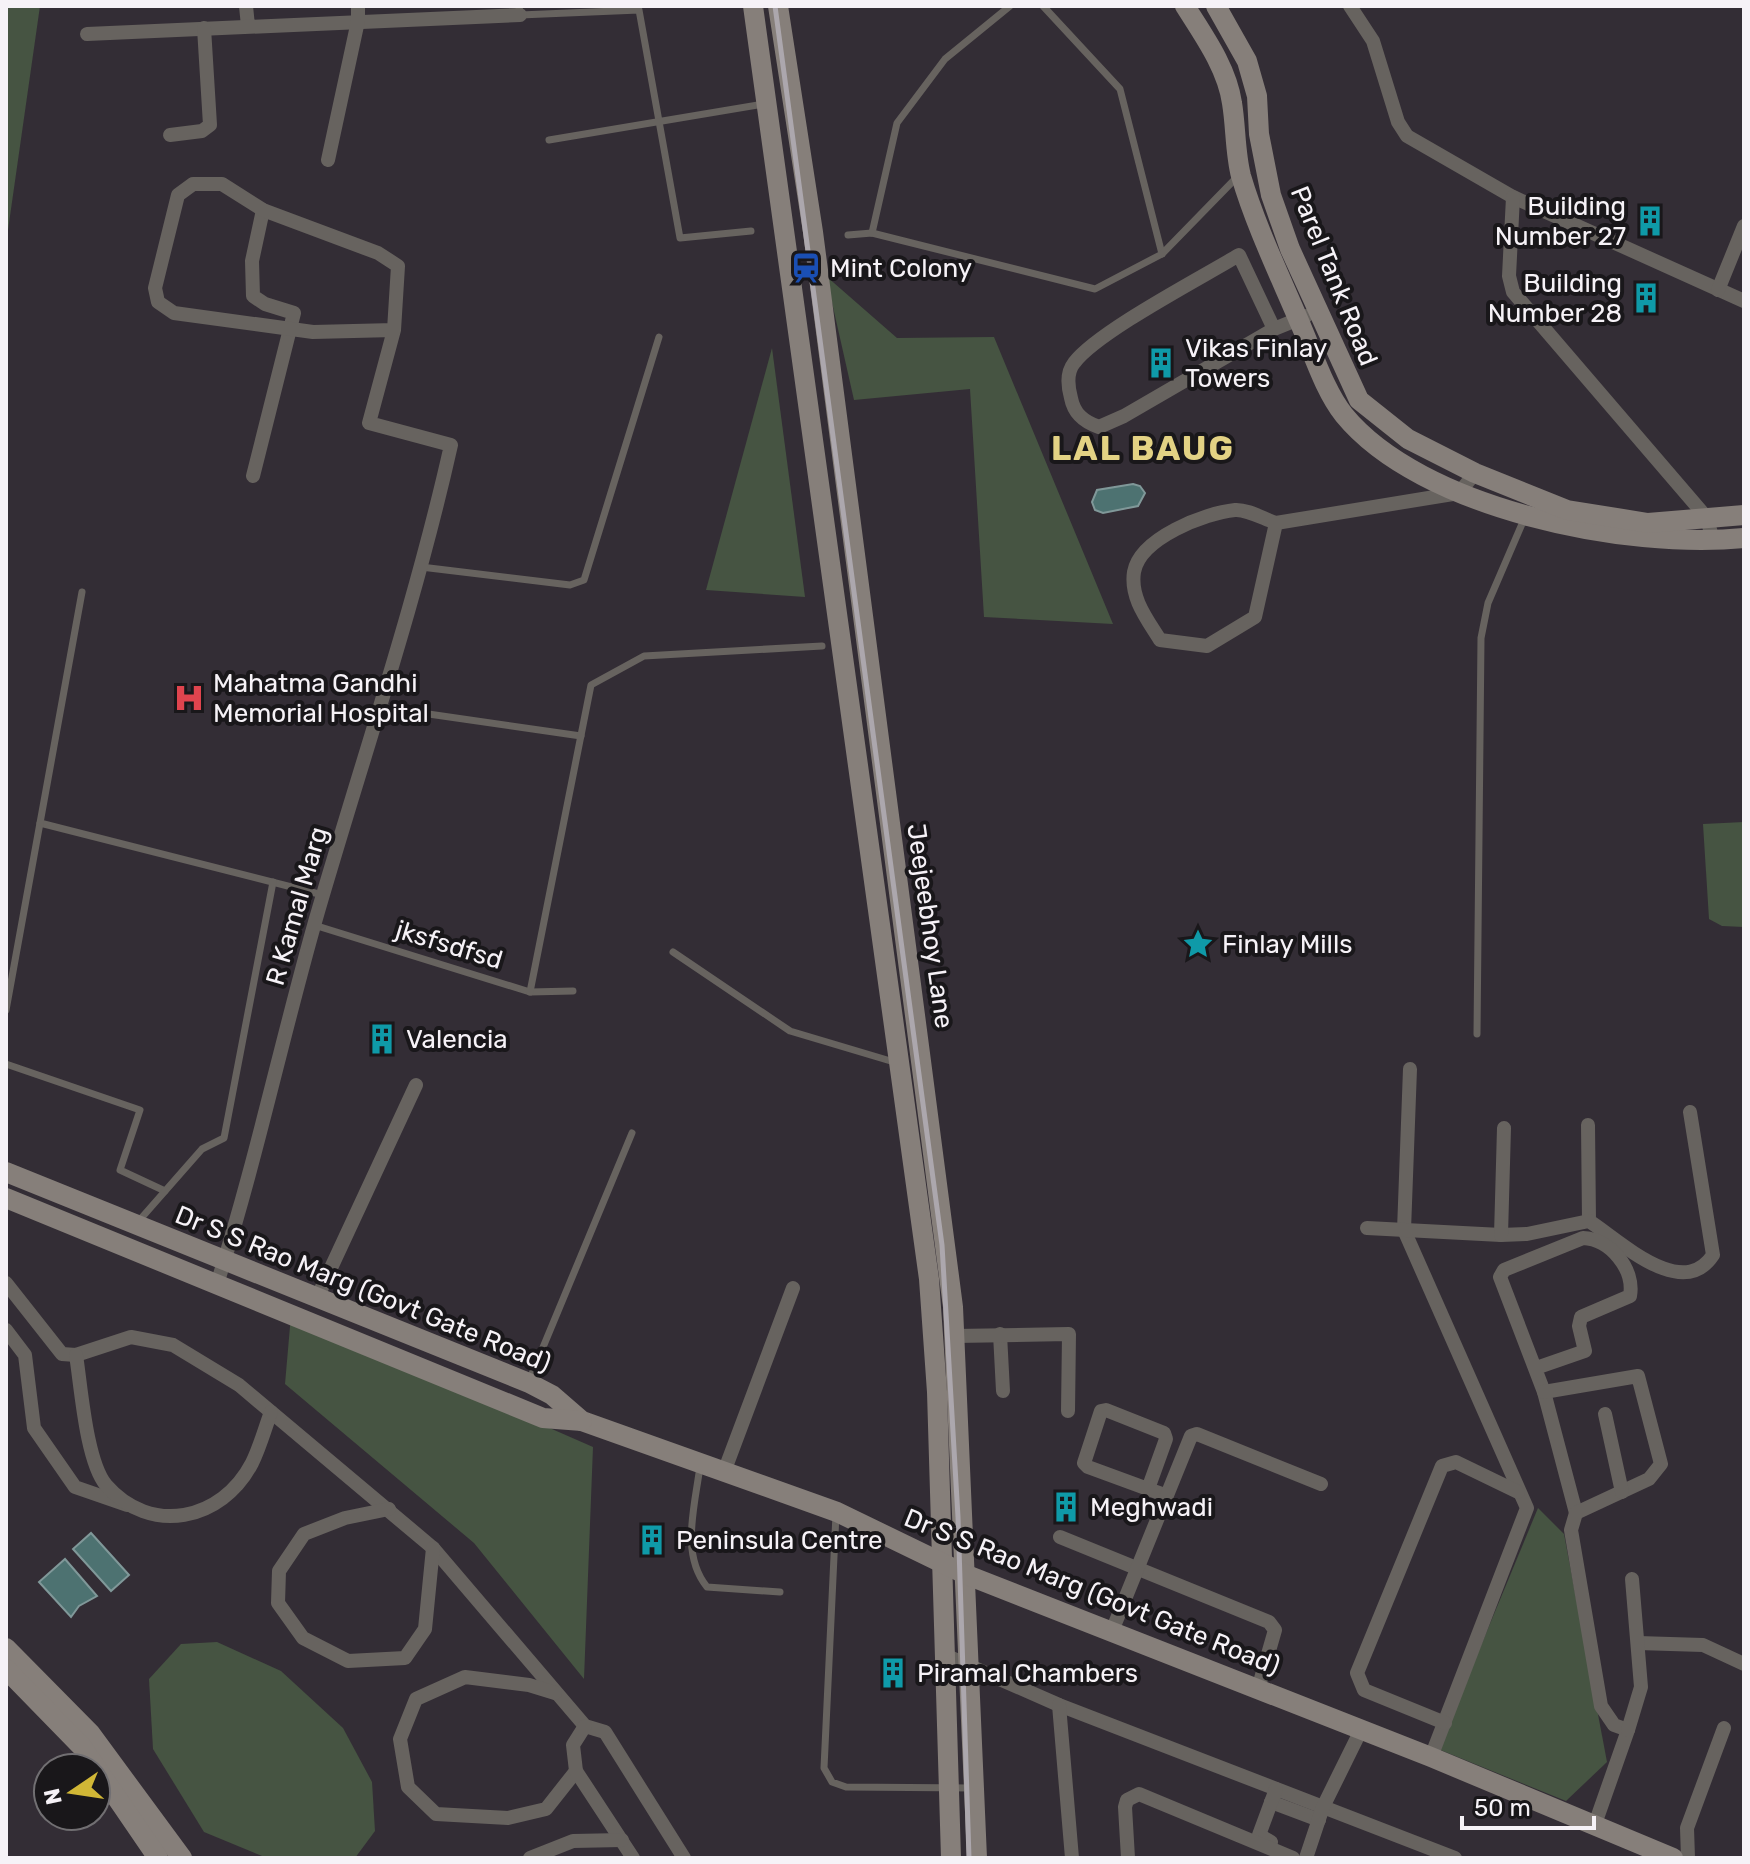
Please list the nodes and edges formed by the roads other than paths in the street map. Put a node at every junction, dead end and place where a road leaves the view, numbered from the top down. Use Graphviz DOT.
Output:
graph roads {
  1 [pos="246,6"];
  2 [pos="753,6"];
  3 [pos="778,6"];
  4 [pos="1010,6"];
  5 [pos="1043,6"];
  6 [pos="1185,6"];
  7 [pos="1216,6"];
  8 [pos="1350,6"];
  9 [pos="519,11"];
  10 [pos="358,14"];
  11 [pos="248,26"];
  12 [pos="204,28"];
  13 [pos="87,34"];
  14 [pos="791,92"];
  15 [pos="766,100"];
  16 [pos="659,120"];
  17 [pos="170,135"];
  18 [pos="549,140"];
  19 [pos="328,160"];
  20 [pos="1240,173"];
  21 [pos="1271,195"];
  22 [pos="1513,197"];
  23 [pos="1250,200"];
  24 [pos="263,210"];
  25 [pos="1744,226"];
  26 [pos="751,231"];
  27 [pos="872,233"];
  28 [pos="848,235"];
  29 [pos="1162,254"];
  30 [pos="1718,290"];
  31 [pos="1744,301"];
  32 [pos="1318,311"];
  33 [pos="1298,319"];
  34 [pos="291,329"];
  35 [pos="1274,329"];
  36 [pos="394,330"];
  37 [pos="659,337"];
  38 [pos="841,451"];
  39 [pos="813,455"];
  40 [pos="1475,473"];
  41 [pos="253,476"];
  42 [pos="1459,493"];
  43 [pos="1529,506"];
  44 [pos="1744,515"];
  45 [pos="1707,518"];
  46 [pos="1276,523"];
  47 [pos="1744,538"];
  48 [pos="1713,541"];
  49 [pos="419,566"];
  50 [pos="82,592"];
  51 [pos="822,646"];
  52 [pos="380,707"];
  53 [pos="581,736"];
  54 [pos="40,823"];
  55 [pos="273,882"];
  56 [pos="323,895"];
  57 [pos="901,902"];
  58 [pos="876,905"];
  59 [pos="314,925"];
  60 [pos="673,952"];
  61 [pos="573,991"];
  62 [pos="530,992"];
  63 [pos="6,1010"];
  64 [pos="1477,1034"];
  65 [pos="898,1062"];
  66 [pos="6,1064"];
  67 [pos="1410,1069"];
  68 [pos="416,1085"];
  69 [pos="1690,1112"];
  70 [pos="1588,1125"];
  71 [pos="1504,1128"];
  72 [pos="632,1133"];
  73 [pos="6,1172"];
  74 [pos="165,1191"];
  75 [pos="6,1198"];
  76 [pos="1589,1221"];
  77 [pos="136,1224"];
  78 [pos="1367,1228"];
  79 [pos="1404,1230"];
  80 [pos="1501,1235"];
  81 [pos="225,1260"];
  82 [pos="6,1283"];
  83 [pos="217,1284"];
  84 [pos="793,1288"];
  85 [pos="317,1298"];
  86 [pos="6,1330"];
  87 [pos="1000,1334"];
  88 [pos="955,1336"];
  89 [pos="76,1355"];
  90 [pos="1536,1368"];
  91 [pos="946,1370"];
  92 [pos="529,1383"];
  93 [pos="1003,1391"];
  94 [pos="1544,1392"];
  95 [pos="1068,1411"];
  96 [pos="271,1412"];
  97 [pos="1605,1414"];
  98 [pos="582,1421"];
  99 [pos="701,1463"];
  100 [pos="724,1472"];
  101 [pos="1321,1484"];
  102 [pos="1148,1489"];
  103 [pos="1518,1492"];
  104 [pos="1622,1492"];
  105 [pos="1165,1495"];
  106 [pos="138,1509"];
  107 [pos="389,1509"];
  108 [pos="837,1512"];
  109 [pos="1576,1513"];
  110 [pos="1060,1537"];
  111 [pos="433,1548"];
  112 [pos="942,1564"];
  113 [pos="1136,1567"];
  114 [pos="967,1575"];
  115 [pos="1632,1579"];
  116 [pos="780,1592"];
  117 [pos="1112,1631"];
  118 [pos="1638,1643"];
  119 [pos="947,1656"];
  120 [pos="9,1663"];
  121 [pos="968,1664"];
  122 [pos="1744,1664"];
  123 [pos="1258,1689"];
  124 [pos="40,1693"];
  125 [pos="557,1694"];
  126 [pos="1059,1705"];
  127 [pos="1445,1723"];
  128 [pos="585,1726"];
  129 [pos="1724,1728"];
  130 [pos="1361,1730"];
  131 [pos="1628,1730"];
  132 [pos="1431,1757"];
  133 [pos="576,1771"];
  134 [pos="973,1788"];
  135 [pos="950,1789"];
  136 [pos="1273,1795"];
  137 [pos="1321,1814"];
  138 [pos="1595,1824"];
  139 [pos="622,1840"];
  140 [pos="1302,1857"];
  141 [pos="158,1858"];
  142 [pos="182,1858"];
  143 [pos="530,1858"];
  144 [pos="633,1858"];
  145 [pos="684,1858"];
  146 [pos="951,1858"];
  147 [pos="977,1858"];
  148 [pos="1072,1858"];
  149 [pos="1128,1858"];
  150 [pos="1455,1858"];
  151 [pos="1673,1858"];
  152 [pos="1688,1858"];
  1 -- 11 [label="street"];
  2 -- 15 [label="street"];
  3 -- 14 [label="street, Jeejeebhoy Lane"];
  4 -- 27 [label="lane"];
  5 -- 29 [label="lane"];
  6 -- 20 [label="street"];
  7 -- 21 [label="street, Parel Tank Road"];
  8 -- 22 [label="street"];
  9 -- 10 [label="street"];
  9 -- 16 [label="lane"];
  10 -- 11 [label="street"];
  10 -- 19 [label="street"];
  11 -- 12 [label="street"];
  12 -- 13 [label="street"];
  12 -- 17 [label="street"];
  14 -- 15 [label="street"];
  14 -- 38 [label="street, Jeejeebhoy Lane"];
  15 -- 16 [label="lane"];
  15 -- 39 [label="street"];
  16 -- 18 [label="lane"];
  16 -- 26 [label="lane"];
  20 -- 23 [label="street"];
  20 -- 29 [label="lane"];
  21 -- 23 [label="street"];
  21 -- 32 [label="street, Parel Tank Road"];
  22 -- 30 [label="street"];
  22 -- 45 [label="street"];
  23 -- 33 [label="street"];
  24 -- 34 [label="street"];
  24 -- 34 [label="street"];
  24 -- 36 [label="street"];
  25 -- 30 [label="street"];
  27 -- 28 [label="lane"];
  27 -- 29 [label="lane"];
  30 -- 31 [label="street"];
  32 -- 33 [label="street"];
  32 -- 40 [label="street, Parel Tank Road"];
  33 -- 35 [label="street"];
  33 -- 42 [label="street"];
  34 -- 36 [label="street"];
  34 -- 41 [label="street"];
  35 -- 35 [label="street"];
  36 -- 49 [label="street, R Kamal Marg"];
  37 -- 49 [label="lane"];
  38 -- 39 [label="street"];
  38 -- 57 [label="street, Jeejeebhoy Lane"];
  39 -- 58 [label="street"];
  40 -- 42 [label="street"];
  40 -- 43 [label="street, Parel Tank Road"];
  42 -- 43 [label="street"];
  42 -- 46 [label="street"];
  43 -- 45 [label="street, Parel Tank Road"];
  43 -- 48 [label="street"];
  43 -- 64 [label="lane"];
  44 -- 45 [label="street, Parel Tank Road"];
  45 -- 48 [label="street"];
  46 -- 46 [label="street"];
  47 -- 48 [label="street"];
  49 -- 52 [label="street, R Kamal Marg"];
  50 -- 54 [label="lane"];
  51 -- 53 [label="lane"];
  52 -- 53 [label="lane"];
  52 -- 56 [label="street, R Kamal Marg"];
  53 -- 62 [label="lane"];
  54 -- 55 [label="lane"];
  54 -- 63 [label="lane"];
  55 -- 56 [label="lane"];
  55 -- 74 [label="lane"];
  56 -- 59 [label="street, R Kamal Marg"];
  57 -- 58 [label="street"];
  57 -- 88 [label="street, Jeejeebhoy Lane"];
  58 -- 65 [label="street"];
  59 -- 62 [label="lane, jksfsdfsd"];
  59 -- 81 [label="street, R Kamal Marg"];
  60 -- 65 [label="lane"];
  61 -- 62 [label="lane, jksfsdfsd"];
  65 -- 91 [label="street"];
  66 -- 74 [label="lane"];
  67 -- 79 [label="street"];
  68 -- 85 [label="street"];
  69 -- 76 [label="street"];
  70 -- 76 [label="street"];
  71 -- 80 [label="street"];
  72 -- 92 [label="lane"];
  73 -- 77 [label="street, Dr S S Rao Marg (Govt Gate Road)"];
  74 -- 77 [label="lane"];
  75 -- 83 [label="street"];
  76 -- 80 [label="street"];
  77 -- 81 [label="street, Dr S S Rao Marg (Govt Gate Road)"];
  78 -- 79 [label="street"];
  79 -- 80 [label="street"];
  79 -- 103 [label="street"];
  81 -- 83 [label="street, R Kamal Marg"];
  81 -- 85 [label="street, Dr S S Rao Marg (Govt Gate Road)"];
  82 -- 89 [label="street"];
  83 -- 98 [label="street"];
  84 -- 100 [label="street"];
  85 -- 92 [label="street, Dr S S Rao Marg (Govt Gate Road)"];
  86 -- 106 [label="street"];
  87 -- 88 [label="street"];
  87 -- 93 [label="street"];
  87 -- 95 [label="street"];
  88 -- 91 [label="street, Jeejeebhoy Lane"];
  89 -- 96 [label="street"];
  89 -- 106 [label="street"];
  90 -- 90 [label="street"];
  90 -- 94 [label="street"];
  91 -- 112 [label="street"];
  91 -- 114 [label="street, Jeejeebhoy Lane"];
  92 -- 98 [label="street, Dr S S Rao Marg (Govt Gate Road)"];
  94 -- 104 [label="street"];
  94 -- 109 [label="street"];
  96 -- 106 [label="street"];
  96 -- 107 [label="street"];
  97 -- 104 [label="street"];
  98 -- 99 [label="street, Dr S S Rao Marg (Govt Gate Road)"];
  99 -- 100 [label="street, Dr S S Rao Marg (Govt Gate Road)"];
  99 -- 116 [label="lane"];
  100 -- 108 [label="street, Dr S S Rao Marg (Govt Gate Road)"];
  101 -- 105 [label="street"];
  102 -- 102 [label="street"];
  102 -- 105 [label="street"];
  103 -- 127 [label="street"];
  103 -- 127 [label="street"];
  104 -- 109 [label="street"];
  105 -- 113 [label="street"];
  107 -- 111 [label="street"];
  107 -- 111 [label="street"];
  108 -- 112 [label="street, Dr S S Rao Marg (Govt Gate Road)"];
  108 -- 135 [label="lane"];
  109 -- 131 [label="street"];
  110 -- 113 [label="street"];
  111 -- 125 [label="street"];
  112 -- 114 [label="street, Dr S S Rao Marg (Govt Gate Road)"];
  112 -- 119 [label="street"];
  113 -- 117 [label="street"];
  113 -- 123 [label="street"];
  114 -- 117 [label="street, Dr S S Rao Marg (Govt Gate Road)"];
  114 -- 121 [label="street, Jeejeebhoy Lane"];
  115 -- 118 [label="street"];
  117 -- 123 [label="street, Dr S S Rao Marg (Govt Gate Road)"];
  118 -- 122 [label="street"];
  118 -- 131 [label="street"];
  119 -- 121 [label="street"];
  119 -- 135 [label="street"];
  120 -- 124 [label="street"];
  121 -- 126 [label="street"];
  121 -- 134 [label="street, Jeejeebhoy Lane"];
  123 -- 130 [label="street, Dr S S Rao Marg (Govt Gate Road)"];
  124 -- 141 [label="street"];
  124 -- 142 [label="street"];
  125 -- 128 [label="street"];
  125 -- 133 [label="street"];
  126 -- 136 [label="street"];
  126 -- 148 [label="street"];
  127 -- 132 [label="street"];
  128 -- 133 [label="street"];
  128 -- 145 [label="street"];
  129 -- 152 [label="street"];
  130 -- 132 [label="street, Dr S S Rao Marg (Govt Gate Road)"];
  130 -- 137 [label="street"];
  131 -- 138 [label="street"];
  132 -- 138 [label="street, Dr S S Rao Marg (Govt Gate Road)"];
  133 -- 139 [label="street"];
  134 -- 135 [label="lane"];
  134 -- 147 [label="street, Jeejeebhoy Lane"];
  135 -- 146 [label="street"];
  136 -- 137 [label="street"];
  136 -- 140 [label="street"];
  137 -- 140 [label="street"];
  137 -- 150 [label="street"];
  138 -- 151 [label="street, Dr S S Rao Marg (Govt Gate Road)"];
  139 -- 143 [label="street"];
  139 -- 144 [label="street"];
  140 -- 149 [label="street"];
}
